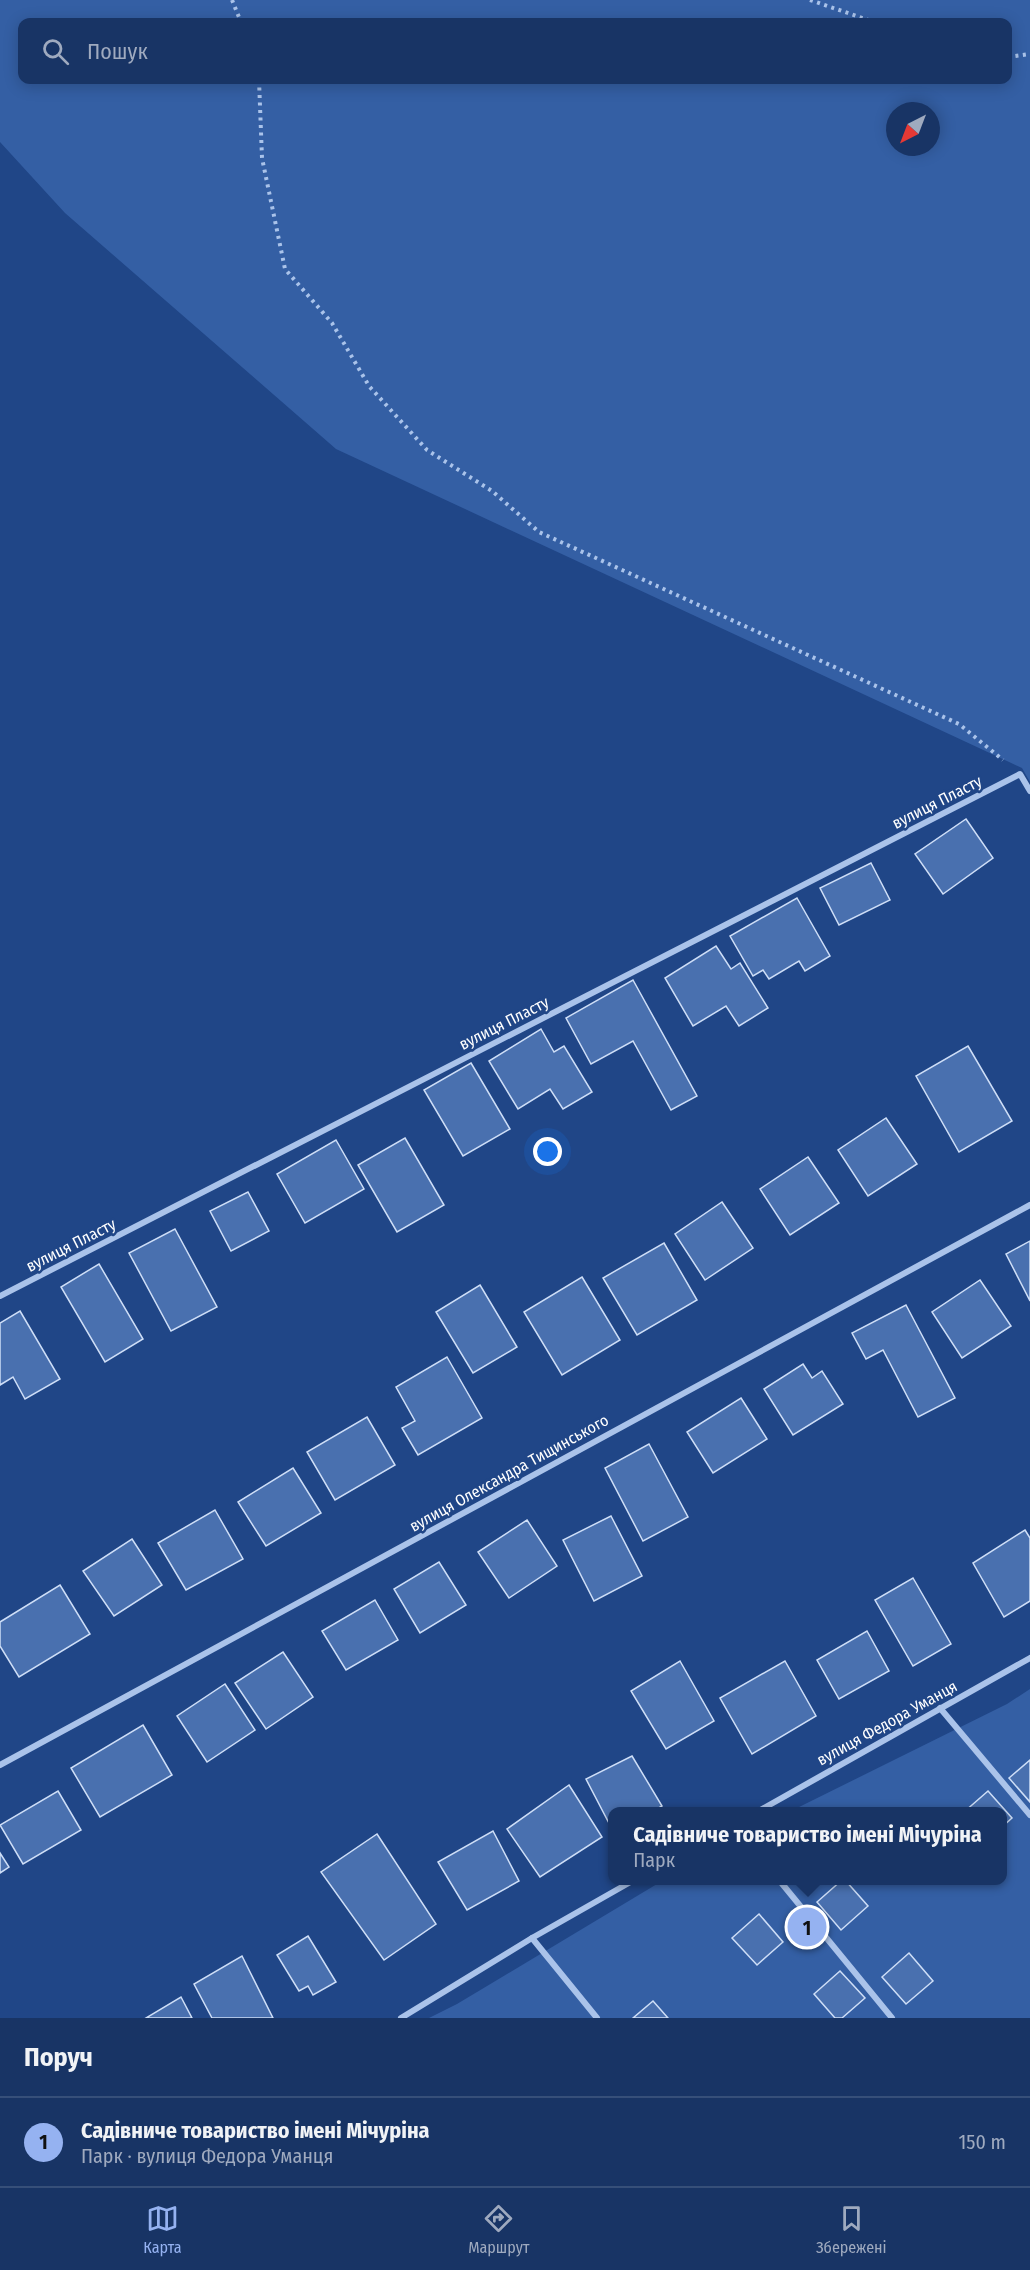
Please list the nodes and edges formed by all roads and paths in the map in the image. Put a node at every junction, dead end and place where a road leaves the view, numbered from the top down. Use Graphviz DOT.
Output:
graph roads {
  1 [pos="232,0"];
  2 [pos="810,0"];
  3 [pos="239,18"];
  4 [pos="862,18"];
  5 [pos="1030,54"];
  6 [pos="1012,56"];
  7 [pos="259,84"];
  8 [pos="1020,774"];
  9 [pos="1030,792"];
  10 [pos="1030,1205"];
  11 [pos="0,1296"];
  12 [pos="1030,1658"];
  13 [pos="940,1708"];
  14 [pos="0,1765"];
  15 [pos="766,1807"];
  16 [pos="1030,1815"];
  17 [pos="627,1885"];
  18 [pos="782,1885"];
  19 [pos="532,1938"];
  20 [pos="401,2018"];
  21 [pos="597,2018"];
  22 [pos="892,2018"];
  1 -- 3 [label="path"];
  2 -- 4 [label="path"];
  5 -- 6 [label="path"];
  7 -- 8 [label="path"];
  8 -- 9 [label="street"];
  8 -- 11 [label="street, вулиця Пласту"];
  10 -- 14 [label="street, вулиця Олександра Тищинського"];
  12 -- 13 [label="street, вулиця Федора Уманця"];
  13 -- 15 [label="street, вулиця Федора Уманця"];
  13 -- 16 [label="street"];
  17 -- 19 [label="street"];
  18 -- 22 [label="street"];
  19 -- 20 [label="street"];
  19 -- 21 [label="street"];
}
